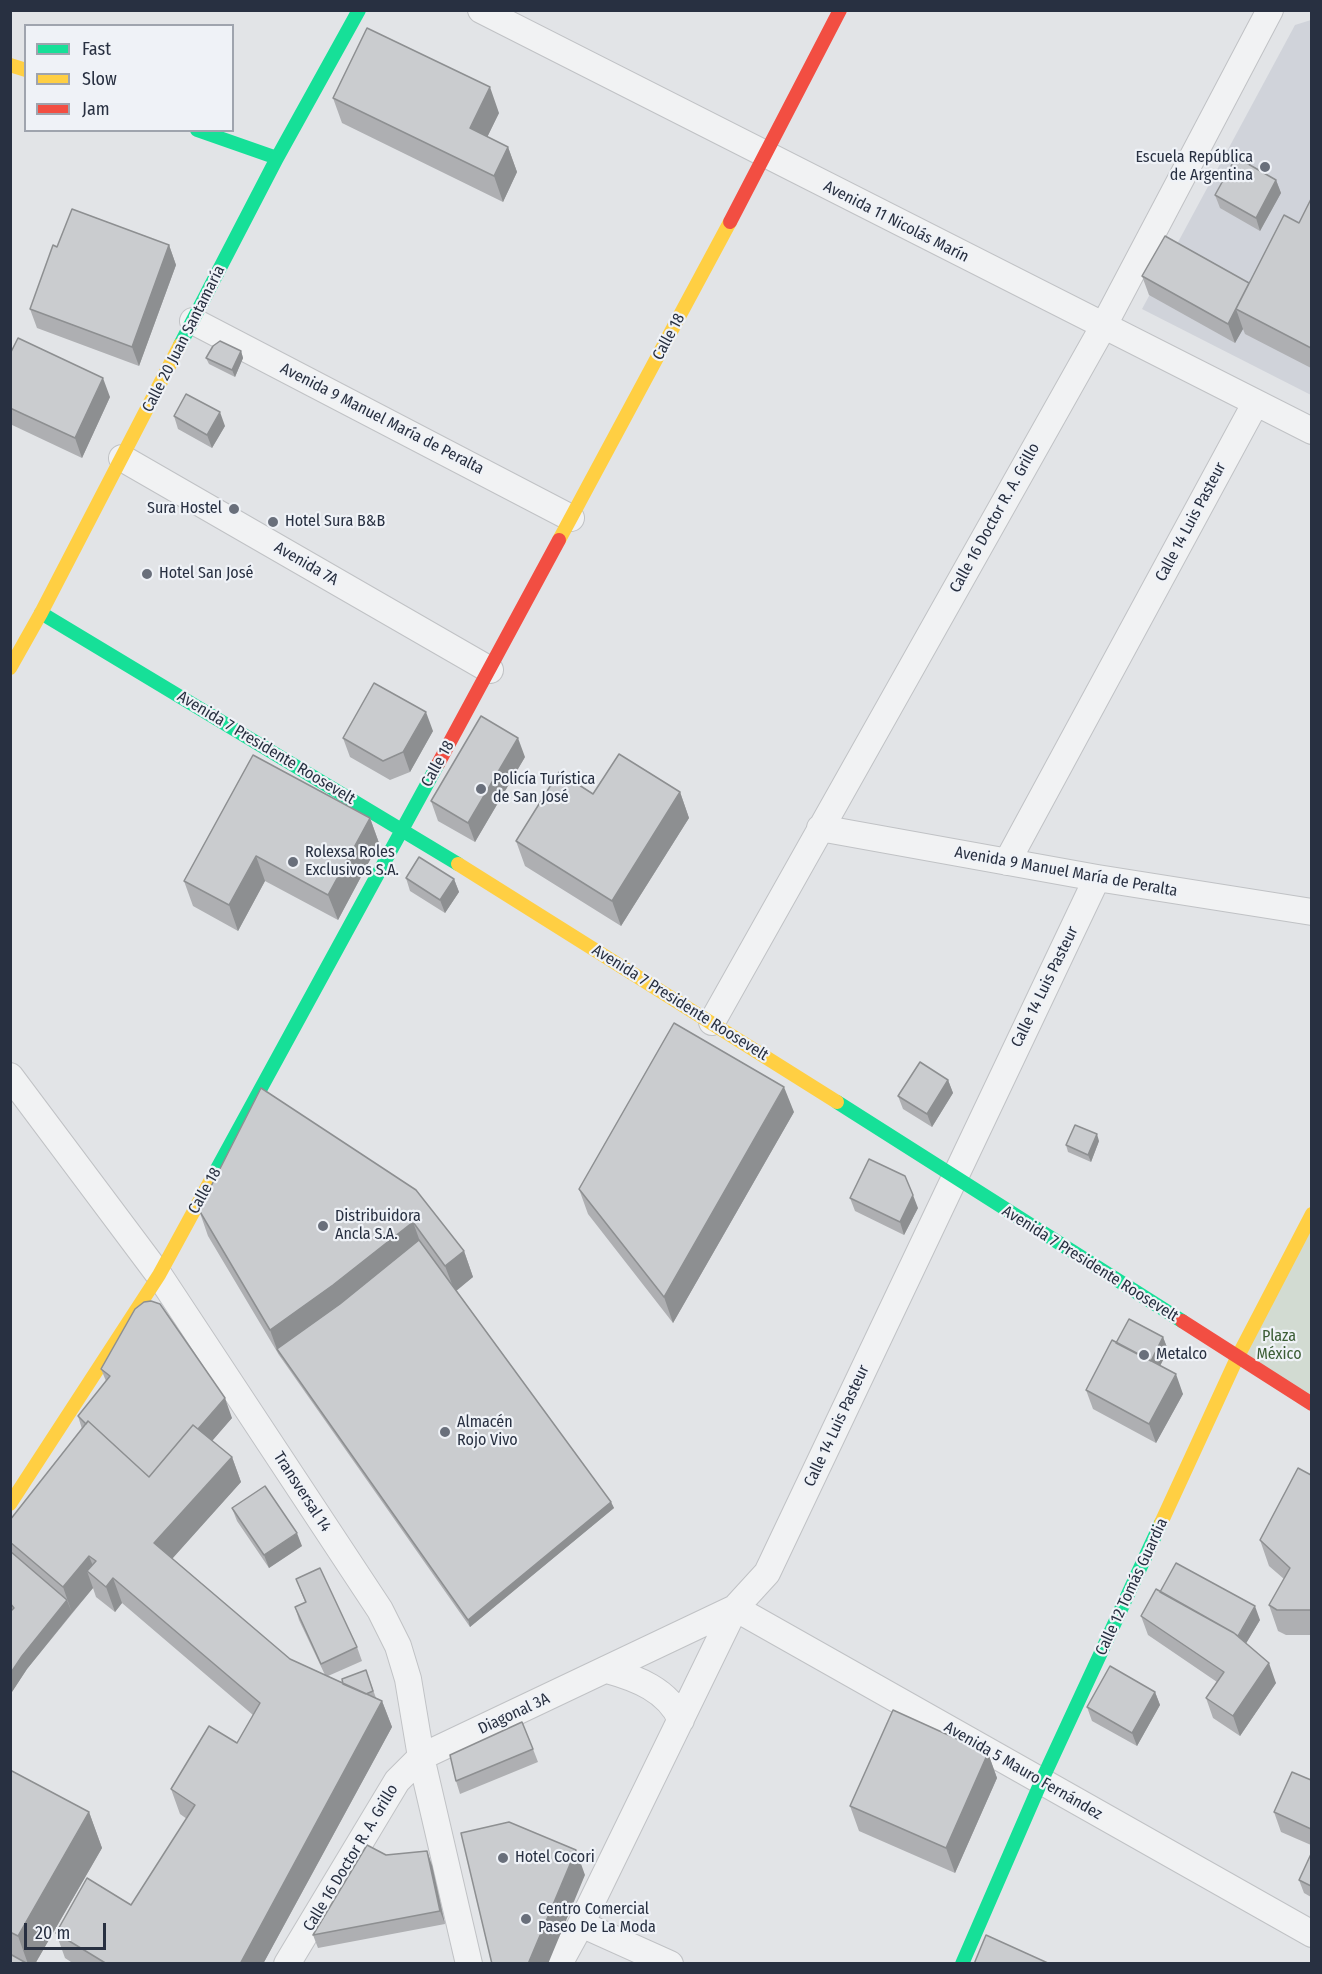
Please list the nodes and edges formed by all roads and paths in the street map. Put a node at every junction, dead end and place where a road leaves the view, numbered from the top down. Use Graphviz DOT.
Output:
graph roads {
  1 [pos="359,10"];
  2 [pos="481,10"];
  3 [pos="840,10"];
  4 [pos="1270,10"];
  5 [pos="203,132"];
  6 [pos="766,155"];
  7 [pos="277,158"];
  8 [pos="193,321"];
  9 [pos="1103,327"];
  10 [pos="1255,404"];
  11 [pos="1311,431"];
  12 [pos="122,458"];
  13 [pos="572,518"];
  14 [pos="41,613"];
  15 [pos="10,668"];
  16 [pos="490,670"];
  17 [pos="820,828"];
  18 [pos="402,829"];
  19 [pos="1007,862"];
  20 [pos="1097,878"];
  21 [pos="1311,912"];
  22 [pos="712,1022"];
  23 [pos="10,1076"];
  24 [pos="954,1178"];
  25 [pos="1311,1214"];
  26 [pos="159,1275"];
  27 [pos="1237,1358"];
  28 [pos="1311,1404"];
  29 [pos="15,1485"];
  30 [pos="735,1608"];
  31 [pos="607,1670"];
  32 [pos="681,1719"];
  33 [pos="421,1757"];
  34 [pos="1041,1782"];
  35 [pos="581,1924"];
  36 [pos="1311,1934"];
  37 [pos="287,1964"];
  38 [pos="469,1964"];
  39 [pos="560,1964"];
  40 [pos="670,1964"];
  41 [pos="962,1964"];
  1 -- 7 [label="street, Calle 20 Juan Santamaría"];
  2 -- 6 [label="street, Avenida 11 Nicolás Marín"];
  3 -- 6 [label="street, Calle 18"];
  4 -- 9 [label="street, Calle 16 Doctor R. A. Grillo"];
  5 -- 7 [label="street"];
  6 -- 9 [label="street, Avenida 11 Nicolás Marín"];
  6 -- 13 [label="street, Calle 18"];
  7 -- 8 [label="street, Calle 20 Juan Santamaría"];
  8 -- 12 [label="street, Calle 20 Juan Santamaría"];
  8 -- 13 [label="street, Avenida 9 Manuel María de Peralta"];
  9 -- 10 [label="street, Avenida 11 Nicolás Marín"];
  9 -- 17 [label="street, Calle 16 Doctor R. A. Grillo"];
  10 -- 11 [label="street, Avenida 11 Nicolás Marín"];
  10 -- 19 [label="street, Calle 14 Luis Pasteur"];
  12 -- 14 [label="street, Calle 20 Juan Santamaría"];
  12 -- 16 [label="street, Avenida 7A"];
  13 -- 16 [label="street, Calle 18"];
  14 -- 15 [label="street, Calle 20 Juan Santamaría"];
  14 -- 18 [label="street, Avenida 7 Presidente Roosevelt"];
  16 -- 18 [label="street, Calle 18"];
  17 -- 19 [label="street, Avenida 9 Manuel María de Peralta"];
  17 -- 22 [label="street, Calle 16 Doctor R. A. Grillo"];
  18 -- 22 [label="street, Avenida 7 Presidente Roosevelt"];
  18 -- 26 [label="street, Calle 18"];
  19 -- 20 [label="street, Avenida 9 Manuel María de Peralta"];
  20 -- 21 [label="street, Avenida 9 Manuel María de Peralta"];
  20 -- 24 [label="street, Calle 14 Luis Pasteur"];
  22 -- 24 [label="street, Avenida 7 Presidente Roosevelt"];
  23 -- 26 [label="street, Transversal 14"];
  24 -- 27 [label="street, Avenida 7 Presidente Roosevelt"];
  24 -- 30 [label="street, Calle 14 Luis Pasteur"];
  25 -- 27 [label="street, Calle 12 Tomás Guardia"];
  26 -- 29 [label="street, Calle 18"];
  26 -- 33 [label="street, Transversal 14"];
  27 -- 28 [label="street, Avenida 7 Presidente Roosevelt"];
  27 -- 34 [label="street, Calle 12 Tomás Guardia"];
  30 -- 31 [label="street, Diagonal 3A"];
  30 -- 32 [label="street, Calle 14 Luis Pasteur"];
  30 -- 34 [label="street, Avenida 5 Mauro Fernández"];
  31 -- 32 [label="street"];
  31 -- 33 [label="street, Diagonal 3A"];
  32 -- 35 [label="street, Calle 14 Luis Pasteur"];
  33 -- 37 [label="street, Calle 16 Doctor R. A. Grillo"];
  33 -- 38 [label="street, Transversal 14"];
  34 -- 36 [label="street, Avenida 5 Mauro Fernández"];
  34 -- 41 [label="street, Calle 12 Tomás Guardia"];
  35 -- 39 [label="street, Calle 14 Luis Pasteur"];
  35 -- 40 [label="street"];
}
